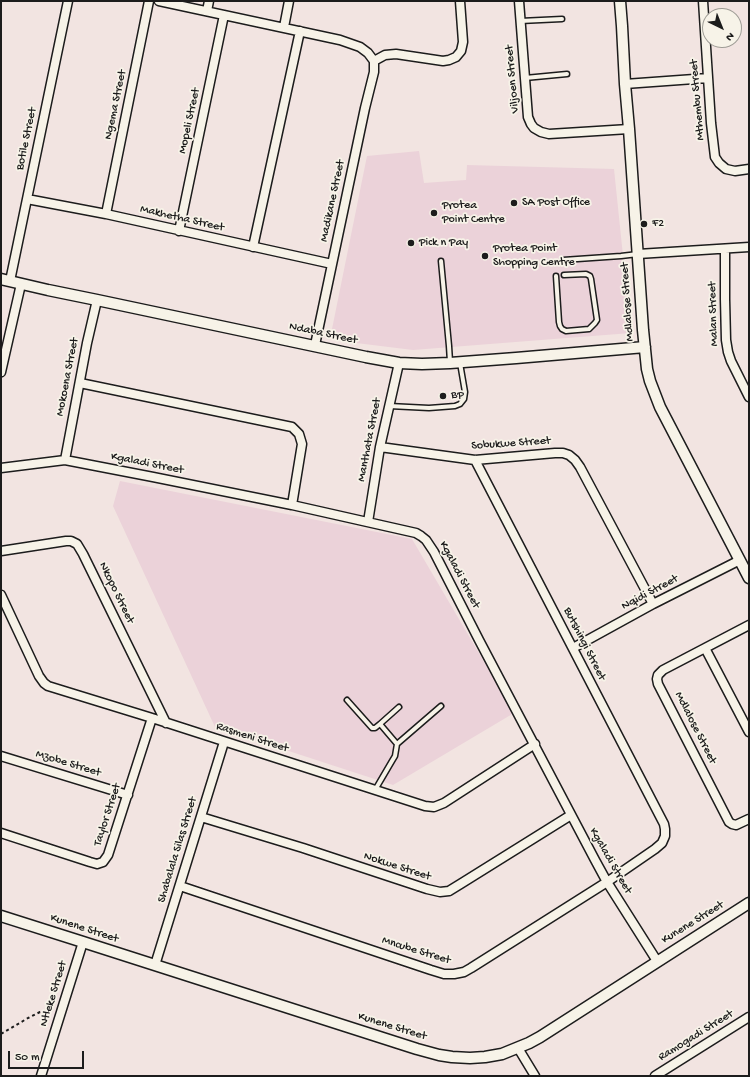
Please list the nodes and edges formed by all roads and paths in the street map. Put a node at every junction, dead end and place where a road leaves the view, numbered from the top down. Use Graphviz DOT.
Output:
graph roads {
  1 [pos="68,1"];
  2 [pos="149,1"];
  3 [pos="159,1"];
  4 [pos="209,1"];
  5 [pos="289,1"];
  6 [pos="460,1"];
  7 [pos="519,1"];
  8 [pos="620,1"];
  9 [pos="703,1"];
  10 [pos="206,11"];
  11 [pos="224,15"];
  12 [pos="562,19"];
  13 [pos="520,21"];
  14 [pos="284,27"];
  15 [pos="300,31"];
  16 [pos="374,61"];
  17 [pos="567,74"];
  18 [pos="525,78"];
  19 [pos="708,78"];
  20 [pos="625,84"];
  21 [pos="629,129"];
  22 [pos="749,169"];
  23 [pos="27,199"];
  24 [pos="106,214"];
  25 [pos="179,231"];
  26 [pos="253,247"];
  27 [pos="749,247"];
  28 [pos="725,249"];
  29 [pos="638,254"];
  30 [pos="441,260"];
  31 [pos="563,260"];
  32 [pos="332,264"];
  33 [pos="564,275"];
  34 [pos="556,276"];
  35 [pos="5,280"];
  36 [pos="21,284"];
  37 [pos="97,300"];
  38 [pos="314,345"];
  39 [pos="645,347"];
  40 [pos="455,362"];
  41 [pos="399,363"];
  42 [pos="1,372"];
  43 [pos="80,383"];
  44 [pos="749,397"];
  45 [pos="388,406"];
  46 [pos="380,447"];
  47 [pos="65,460"];
  48 [pos="475,460"];
  49 [pos="1,468"];
  50 [pos="292,505"];
  51 [pos="368,522"];
  52 [pos="1,551"];
  53 [pos="740,560"];
  54 [pos="749,578"];
  55 [pos="1,595"];
  56 [pos="653,604"];
  57 [pos="749,625"];
  58 [pos="572,648"];
  59 [pos="705,648"];
  60 [pos="347,700"];
  61 [pos="441,706"];
  62 [pos="399,708"];
  63 [pos="152,718"];
  64 [pos="166,723"];
  65 [pos="380,724"];
  66 [pos="749,732"];
  67 [pos="224,742"];
  68 [pos="397,744"];
  69 [pos="534,744"];
  70 [pos="1,756"];
  71 [pos="374,790"];
  72 [pos="128,795"];
  73 [pos="571,815"];
  74 [pos="201,817"];
  75 [pos="749,819"];
  76 [pos="1,833"];
  77 [pos="664,840"];
  78 [pos="607,882"];
  79 [pos="180,886"];
  80 [pos="749,903"];
  81 [pos="1,916"];
  82 [pos="82,942"];
  83 [pos="657,961"];
  84 [pos="155,965"];
  85 [pos="62,1009"];
  86 [pos="749,1016"];
  87 [pos="1,1034"];
  88 [pos="518,1048"];
  89 [pos="41,1076"];
  90 [pos="535,1076"];
  91 [pos="656,1076"];
  1 -- 23 [label="street, Botile Street"];
  2 -- 24 [label="street, Ngema Street"];
  3 -- 10 [label="street"];
  4 -- 10 [label="street"];
  5 -- 14 [label="street"];
  6 -- 16 [label="street"];
  7 -- 13 [label="street, Viljoen Street"];
  8 -- 20 [label="street, Mdlalose Street"];
  9 -- 19 [label="street, Mthembu Street"];
  10 -- 11 [label="street"];
  11 -- 14 [label="street"];
  11 -- 25 [label="street, Mopeli Street"];
  12 -- 13 [label="lane"];
  13 -- 18 [label="street, Viljoen Street"];
  14 -- 15 [label="street"];
  15 -- 16 [label="street"];
  15 -- 26 [label="street"];
  16 -- 32 [label="street, Madikane Street"];
  17 -- 18 [label="lane"];
  18 -- 21 [label="street, Viljoen Street"];
  19 -- 20 [label="street"];
  19 -- 22 [label="street, Mthembu Street"];
  20 -- 21 [label="street, Mdlalose Street"];
  21 -- 29 [label="street, Mdlalose Street"];
  23 -- 24 [label="street, Makhetha Street"];
  23 -- 35 [label="street, Botile Street"];
  24 -- 25 [label="street, Makhetha Street"];
  25 -- 26 [label="street, Makhetha Street"];
  26 -- 32 [label="street, Makhetha Street"];
  27 -- 28 [label="street"];
  28 -- 29 [label="street"];
  28 -- 44 [label="street, Malan Street"];
  29 -- 31 [label="lane"];
  29 -- 39 [label="street, Mdlalose Street"];
  30 -- 40 [label="lane"];
  32 -- 38 [label="street, Madikane Street"];
  33 -- 34 [label="lane"];
  35 -- 36 [label="street, Ndaba Street"];
  36 -- 37 [label="street, Ndaba Street"];
  36 -- 42 [label="street"];
  37 -- 38 [label="street, Ndaba Street"];
  37 -- 43 [label="street, Mokoena Street"];
  38 -- 41 [label="street, Ndaba Street"];
  39 -- 40 [label="street, Ndaba Street"];
  39 -- 53 [label="street, Mdlalose Street"];
  40 -- 41 [label="street, Ndaba Street"];
  40 -- 45 [label="lane"];
  41 -- 45 [label="street, Manthata Street"];
  43 -- 47 [label="street, Mokoena Street"];
  43 -- 50 [label="street"];
  45 -- 46 [label="street, Manthata Street"];
  46 -- 48 [label="street, Sobukwe Street"];
  46 -- 51 [label="street, Manthata Street"];
  47 -- 49 [label="street, Kgaladi Street"];
  47 -- 50 [label="street, Kgaladi Street"];
  48 -- 56 [label="street, Sobukwe Street"];
  48 -- 58 [label="street, Butshingi Street"];
  50 -- 51 [label="street, Kgaladi Street"];
  51 -- 69 [label="street, Kgaladi Street"];
  52 -- 64 [label="street, Nkopo Street"];
  53 -- 54 [label="street, Mdlalose Street"];
  53 -- 56 [label="street, Nqidi Street"];
  55 -- 63 [label="street, Rasmeni Street"];
  56 -- 58 [label="street, Nqidi Street"];
  57 -- 59 [label="street, Mdlalose Street"];
  58 -- 77 [label="street, Butshingi Street"];
  59 -- 66 [label="street"];
  59 -- 75 [label="street, Mdlalose Street"];
  60 -- 65 [label="lane"];
  61 -- 68 [label="lane"];
  62 -- 65 [label="lane"];
  63 -- 64 [label="street, Rasmeni Street"];
  63 -- 72 [label="street, Taylor Street"];
  64 -- 67 [label="street, Rasmeni Street"];
  65 -- 68 [label="lane"];
  67 -- 71 [label="street, Rasmeni Street"];
  67 -- 74 [label="street, Shabalala Silas Street"];
  68 -- 71 [label="lane"];
  69 -- 71 [label="street, Rasmeni Street"];
  69 -- 73 [label="street, Kgaladi Street"];
  70 -- 72 [label="street, Mzobe Street"];
  72 -- 76 [label="street, Taylor Street"];
  73 -- 74 [label="street, Nokwe Street"];
  73 -- 78 [label="street, Kgaladi Street"];
  74 -- 79 [label="street, Shabalala Silas Street"];
  77 -- 78 [label="street, Mncube Street"];
  78 -- 79 [label="street, Mncube Street"];
  78 -- 83 [label="street, Kgaladi Street"];
  79 -- 84 [label="street, Shabalala Silas Street"];
  80 -- 83 [label="street, Kunene Street"];
  81 -- 82 [label="street, Kunene Street"];
  82 -- 84 [label="street, Kunene Street"];
  82 -- 85 [label="street, Ntleke Street"];
  83 -- 88 [label="street, Kunene Street"];
  84 -- 88 [label="street, Kunene Street"];
  85 -- 87 [label="path"];
  85 -- 89 [label="street, Ntleke Street"];
  86 -- 91 [label="street, Ramogadi Street"];
  88 -- 90 [label="street"];
}
